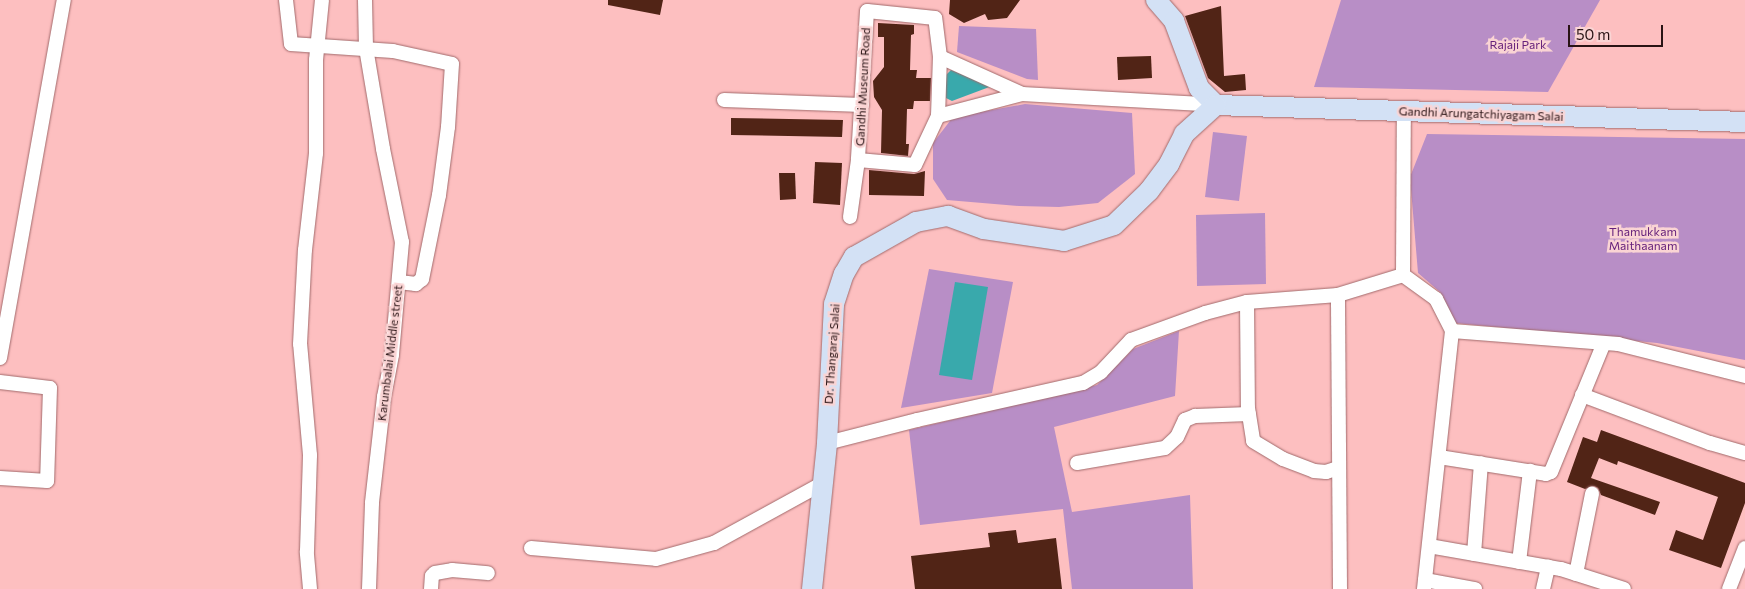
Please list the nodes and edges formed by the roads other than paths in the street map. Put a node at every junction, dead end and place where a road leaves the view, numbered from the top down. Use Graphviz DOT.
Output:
graph roads {
  1 [pos="64,0"];
  2 [pos="286,0"];
  3 [pos="322,0"];
  4 [pos="364,0"];
  5 [pos="1141,0"];
  6 [pos="1156,0"];
  7 [pos="865,5"];
  8 [pos="1181,43"];
  9 [pos="318,47"];
  10 [pos="366,48"];
  11 [pos="940,57"];
  12 [pos="1022,94"];
  13 [pos="724,100"];
  14 [pos="862,105"];
  15 [pos="1216,105"];
  16 [pos="1404,112"];
  17 [pos="938,116"];
  18 [pos="1745,122"];
  19 [pos="858,160"];
  20 [pos="850,217"];
  21 [pos="1403,275"];
  22 [pos="399,282"];
  23 [pos="1338,295"];
  24 [pos="1247,302"];
  25 [pos="1452,331"];
  26 [pos="1604,344"];
  27 [pos="0,358"];
  28 [pos="1745,376"];
  29 [pos="0,382"];
  30 [pos="1582,395"];
  31 [pos="1249,414"];
  32 [pos="827,443"];
  33 [pos="1745,453"];
  34 [pos="1439,457"];
  35 [pos="1077,463"];
  36 [pos="1481,463"];
  37 [pos="1338,468"];
  38 [pos="1530,471"];
  39 [pos="0,478"];
  40 [pos="823,483"];
  41 [pos="1592,494"];
  42 [pos="1429,546"];
  43 [pos="531,548"];
  44 [pos="1745,548"];
  45 [pos="1474,554"];
  46 [pos="1519,562"];
  47 [pos="1548,567"];
  48 [pos="488,573"];
  49 [pos="1576,574"];
  50 [pos="1425,584"];
  51 [pos="310,589"];
  52 [pos="369,589"];
  53 [pos="431,589"];
  54 [pos="812,589"];
  55 [pos="1340,589"];
  56 [pos="1475,589"];
  57 [pos="1543,589"];
  58 [pos="1624,589"];
  59 [pos="1729,589"];
  1 -- 27 [label="street"];
  2 -- 9 [label="street"];
  3 -- 9 [label="street"];
  4 -- 10 [label="street, Karumbalai Middle street"];
  5 -- 8 [label="street"];
  6 -- 8 [label="street"];
  7 -- 11 [label="street, Gandhi Museum Road"];
  7 -- 14 [label="street, Gandhi Museum Road"];
  8 -- 15 [label="street"];
  9 -- 10 [label="street"];
  9 -- 51 [label="street"];
  10 -- 22 [label="street, Karumbalai Middle street"];
  10 -- 22 [label="street"];
  11 -- 12 [label="street"];
  11 -- 17 [label="street, Gandhi Museum Road"];
  12 -- 15 [label="street"];
  12 -- 17 [label="street"];
  13 -- 14 [label="street"];
  14 -- 19 [label="street, Gandhi Museum Road"];
  15 -- 16 [label="street, Gandhi Arungatchiyagam Salai"];
  15 -- 32 [label="street, Dr. Thangaraj Salai"];
  16 -- 18 [label="street, Gandhi Arungatchiyagam Salai"];
  16 -- 21 [label="street"];
  17 -- 19 [label="street, Gandhi Museum Road"];
  19 -- 20 [label="street"];
  21 -- 23 [label="street"];
  21 -- 25 [label="street"];
  22 -- 52 [label="street, Karumbalai Middle street"];
  23 -- 24 [label="street"];
  23 -- 37 [label="street"];
  24 -- 31 [label="street"];
  24 -- 32 [label="street"];
  25 -- 26 [label="street"];
  25 -- 34 [label="street"];
  26 -- 28 [label="street"];
  26 -- 30 [label="street"];
  29 -- 39 [label="street"];
  30 -- 33 [label="street"];
  30 -- 38 [label="street"];
  31 -- 35 [label="street"];
  31 -- 37 [label="street"];
  32 -- 40 [label="street, Dr. Thangaraj Salai"];
  34 -- 36 [label="street"];
  34 -- 42 [label="street"];
  36 -- 38 [label="street"];
  36 -- 45 [label="street"];
  37 -- 55 [label="street"];
  38 -- 46 [label="street"];
  40 -- 43 [label="street"];
  40 -- 54 [label="street, Dr. Thangaraj Salai"];
  41 -- 49 [label="street"];
  42 -- 45 [label="street"];
  42 -- 50 [label="street"];
  44 -- 59 [label="street"];
  45 -- 46 [label="street"];
  46 -- 47 [label="street"];
  47 -- 49 [label="street"];
  47 -- 57 [label="street"];
  48 -- 53 [label="street"];
  49 -- 58 [label="street"];
  50 -- 56 [label="street"];
}
